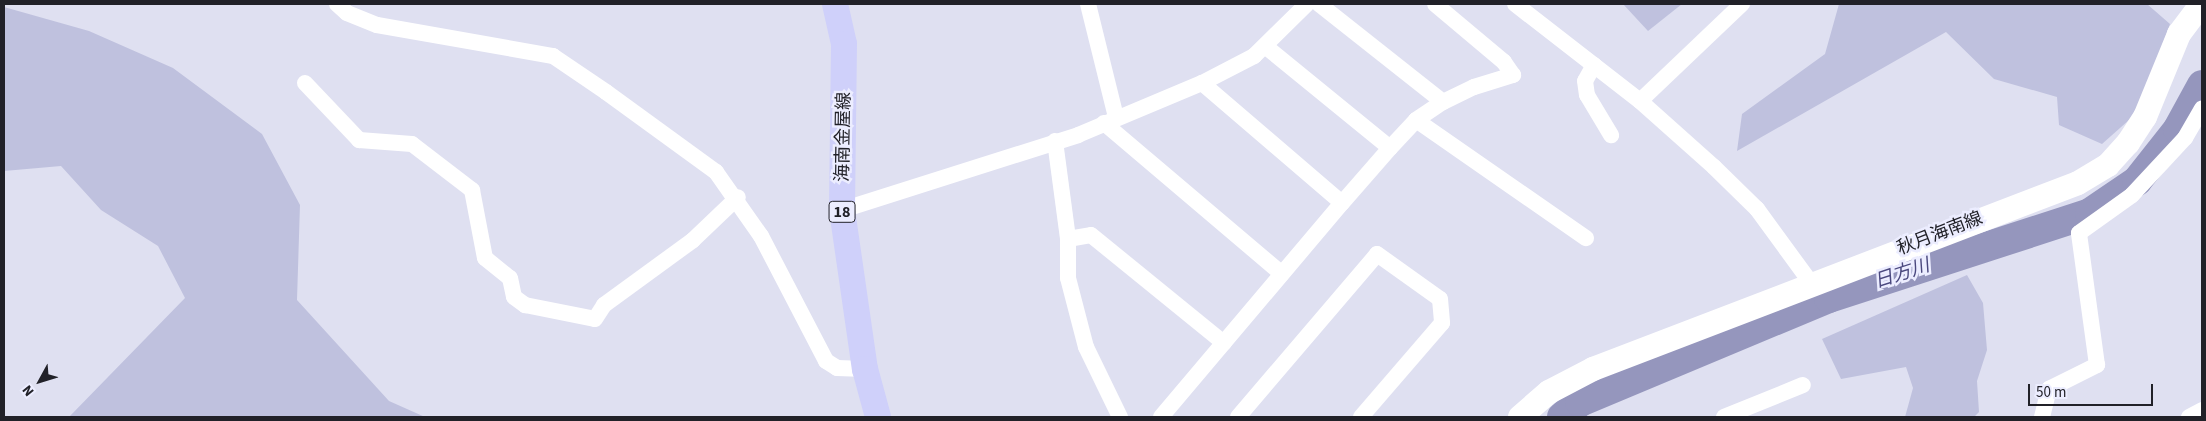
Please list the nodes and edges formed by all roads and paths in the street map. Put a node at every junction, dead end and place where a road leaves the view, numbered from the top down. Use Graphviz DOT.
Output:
graph roads {
  1 [pos="835,4"];
  2 [pos="1088,4"];
  3 [pos="1307,4"];
  4 [pos="1320,4"];
  5 [pos="1435,4"];
  6 [pos="1515,4"];
  7 [pos="1742,4"];
  8 [pos="2200,5"];
  9 [pos="348,7"];
  10 [pos="1265,46"];
  11 [pos="1594,66"];
  12 [pos="305,83"];
  13 [pos="1202,83"];
  14 [pos="1640,101"];
  15 [pos="1443,102"];
  16 [pos="2202,108"];
  17 [pos="1110,120"];
  18 [pos="1416,120"];
  19 [pos="1611,134"];
  20 [pos="1055,141"];
  21 [pos="1390,148"];
  22 [pos="738,198"];
  23 [pos="1342,204"];
  24 [pos="842,210"];
  25 [pos="1586,238"];
  26 [pos="1068,239"];
  27 [pos="1282,274"];
  28 [pos="1811,283"];
  29 [pos="1224,343"];
  30 [pos="865,369"];
  31 [pos="1803,384"];
  32 [pos="2202,410"];
  33 [pos="878,417"];
  34 [pos="1120,417"];
  35 [pos="1161,417"];
  36 [pos="1238,417"];
  37 [pos="1361,417"];
  38 [pos="1520,417"];
  39 [pos="1724,417"];
  40 [pos="2042,417"];
  41 [pos="2189,417"];
  1 -- 24 [label="main road, 海南金屋線 / 18"];
  2 -- 17 [label="street"];
  3 -- 10 [label="street"];
  4 -- 15 [label="street"];
  5 -- 15 [label="street"];
  6 -- 11 [label="street"];
  7 -- 14 [label="street"];
  8 -- 28 [label="main road, 秋月海南線"];
  9 -- 22 [label="street"];
  10 -- 13 [label="street"];
  10 -- 21 [label="street"];
  11 -- 14 [label="street"];
  11 -- 19 [label="street"];
  12 -- 22 [label="street"];
  13 -- 17 [label="street"];
  13 -- 23 [label="street"];
  14 -- 28 [label="street"];
  15 -- 18 [label="street"];
  16 -- 40 [label="street"];
  17 -- 20 [label="street"];
  17 -- 27 [label="street"];
  18 -- 21 [label="street"];
  18 -- 25 [label="street"];
  20 -- 24 [label="street"];
  20 -- 26 [label="street"];
  21 -- 23 [label="street"];
  22 -- 30 [label="street"];
  23 -- 27 [label="street"];
  24 -- 30 [label="main road, 海南金屋線 / 18"];
  26 -- 29 [label="street"];
  26 -- 34 [label="street"];
  27 -- 29 [label="street"];
  28 -- 38 [label="main road, 秋月海南線"];
  29 -- 35 [label="street"];
  30 -- 33 [label="main road, 海南金屋線 / 18"];
  31 -- 39 [label="street"];
  32 -- 41 [label="street"];
  36 -- 37 [label="street"];
}
